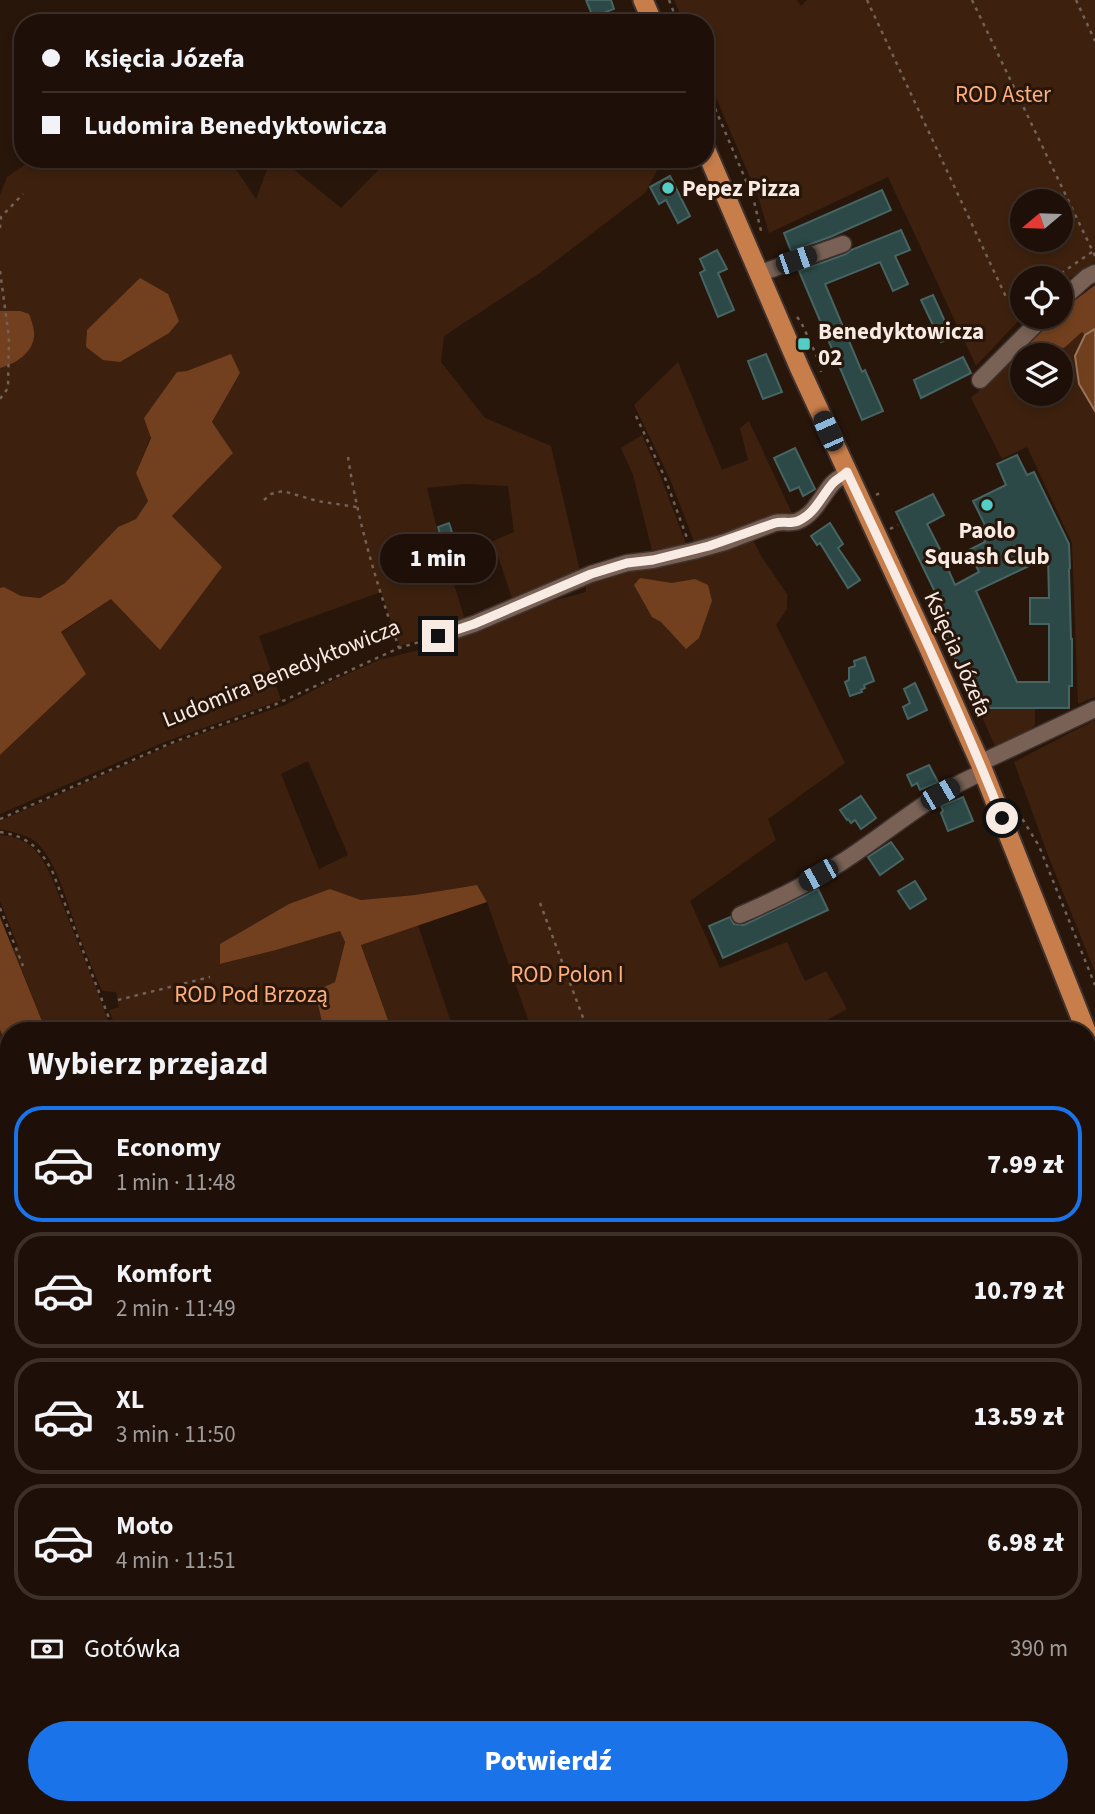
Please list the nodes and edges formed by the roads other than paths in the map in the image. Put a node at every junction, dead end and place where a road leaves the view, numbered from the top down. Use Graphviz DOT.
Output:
graph roads {
  1 [pos="713,168"];
  2 [pos="843,244"];
  3 [pos="1095,273"];
  4 [pos="758,274"];
  5 [pos="1073,291"];
  6 [pos="1031,329"];
  7 [pos="980,380"];
  8 [pos="847,472"];
  9 [pos="438,636"];
  10 [pos="1095,709"];
  11 [pos="982,768"];
  12 [pos="740,915"];
  13 [pos="1082,1022"];
  1 -- 4 [label="main road, Księcia Józefa"];
  2 -- 4 [label="street"];
  3 -- 5 [label="street"];
  4 -- 8 [label="main road, Księcia Józefa"];
  6 -- 7 [label="street"];
  8 -- 9 [label="street, Ludomira Benedyktowicza"];
  8 -- 11 [label="main road, Księcia Józefa"];
  10 -- 11 [label="street"];
  11 -- 12 [label="street"];
  11 -- 13 [label="main road, Księcia Józefa"];
}
